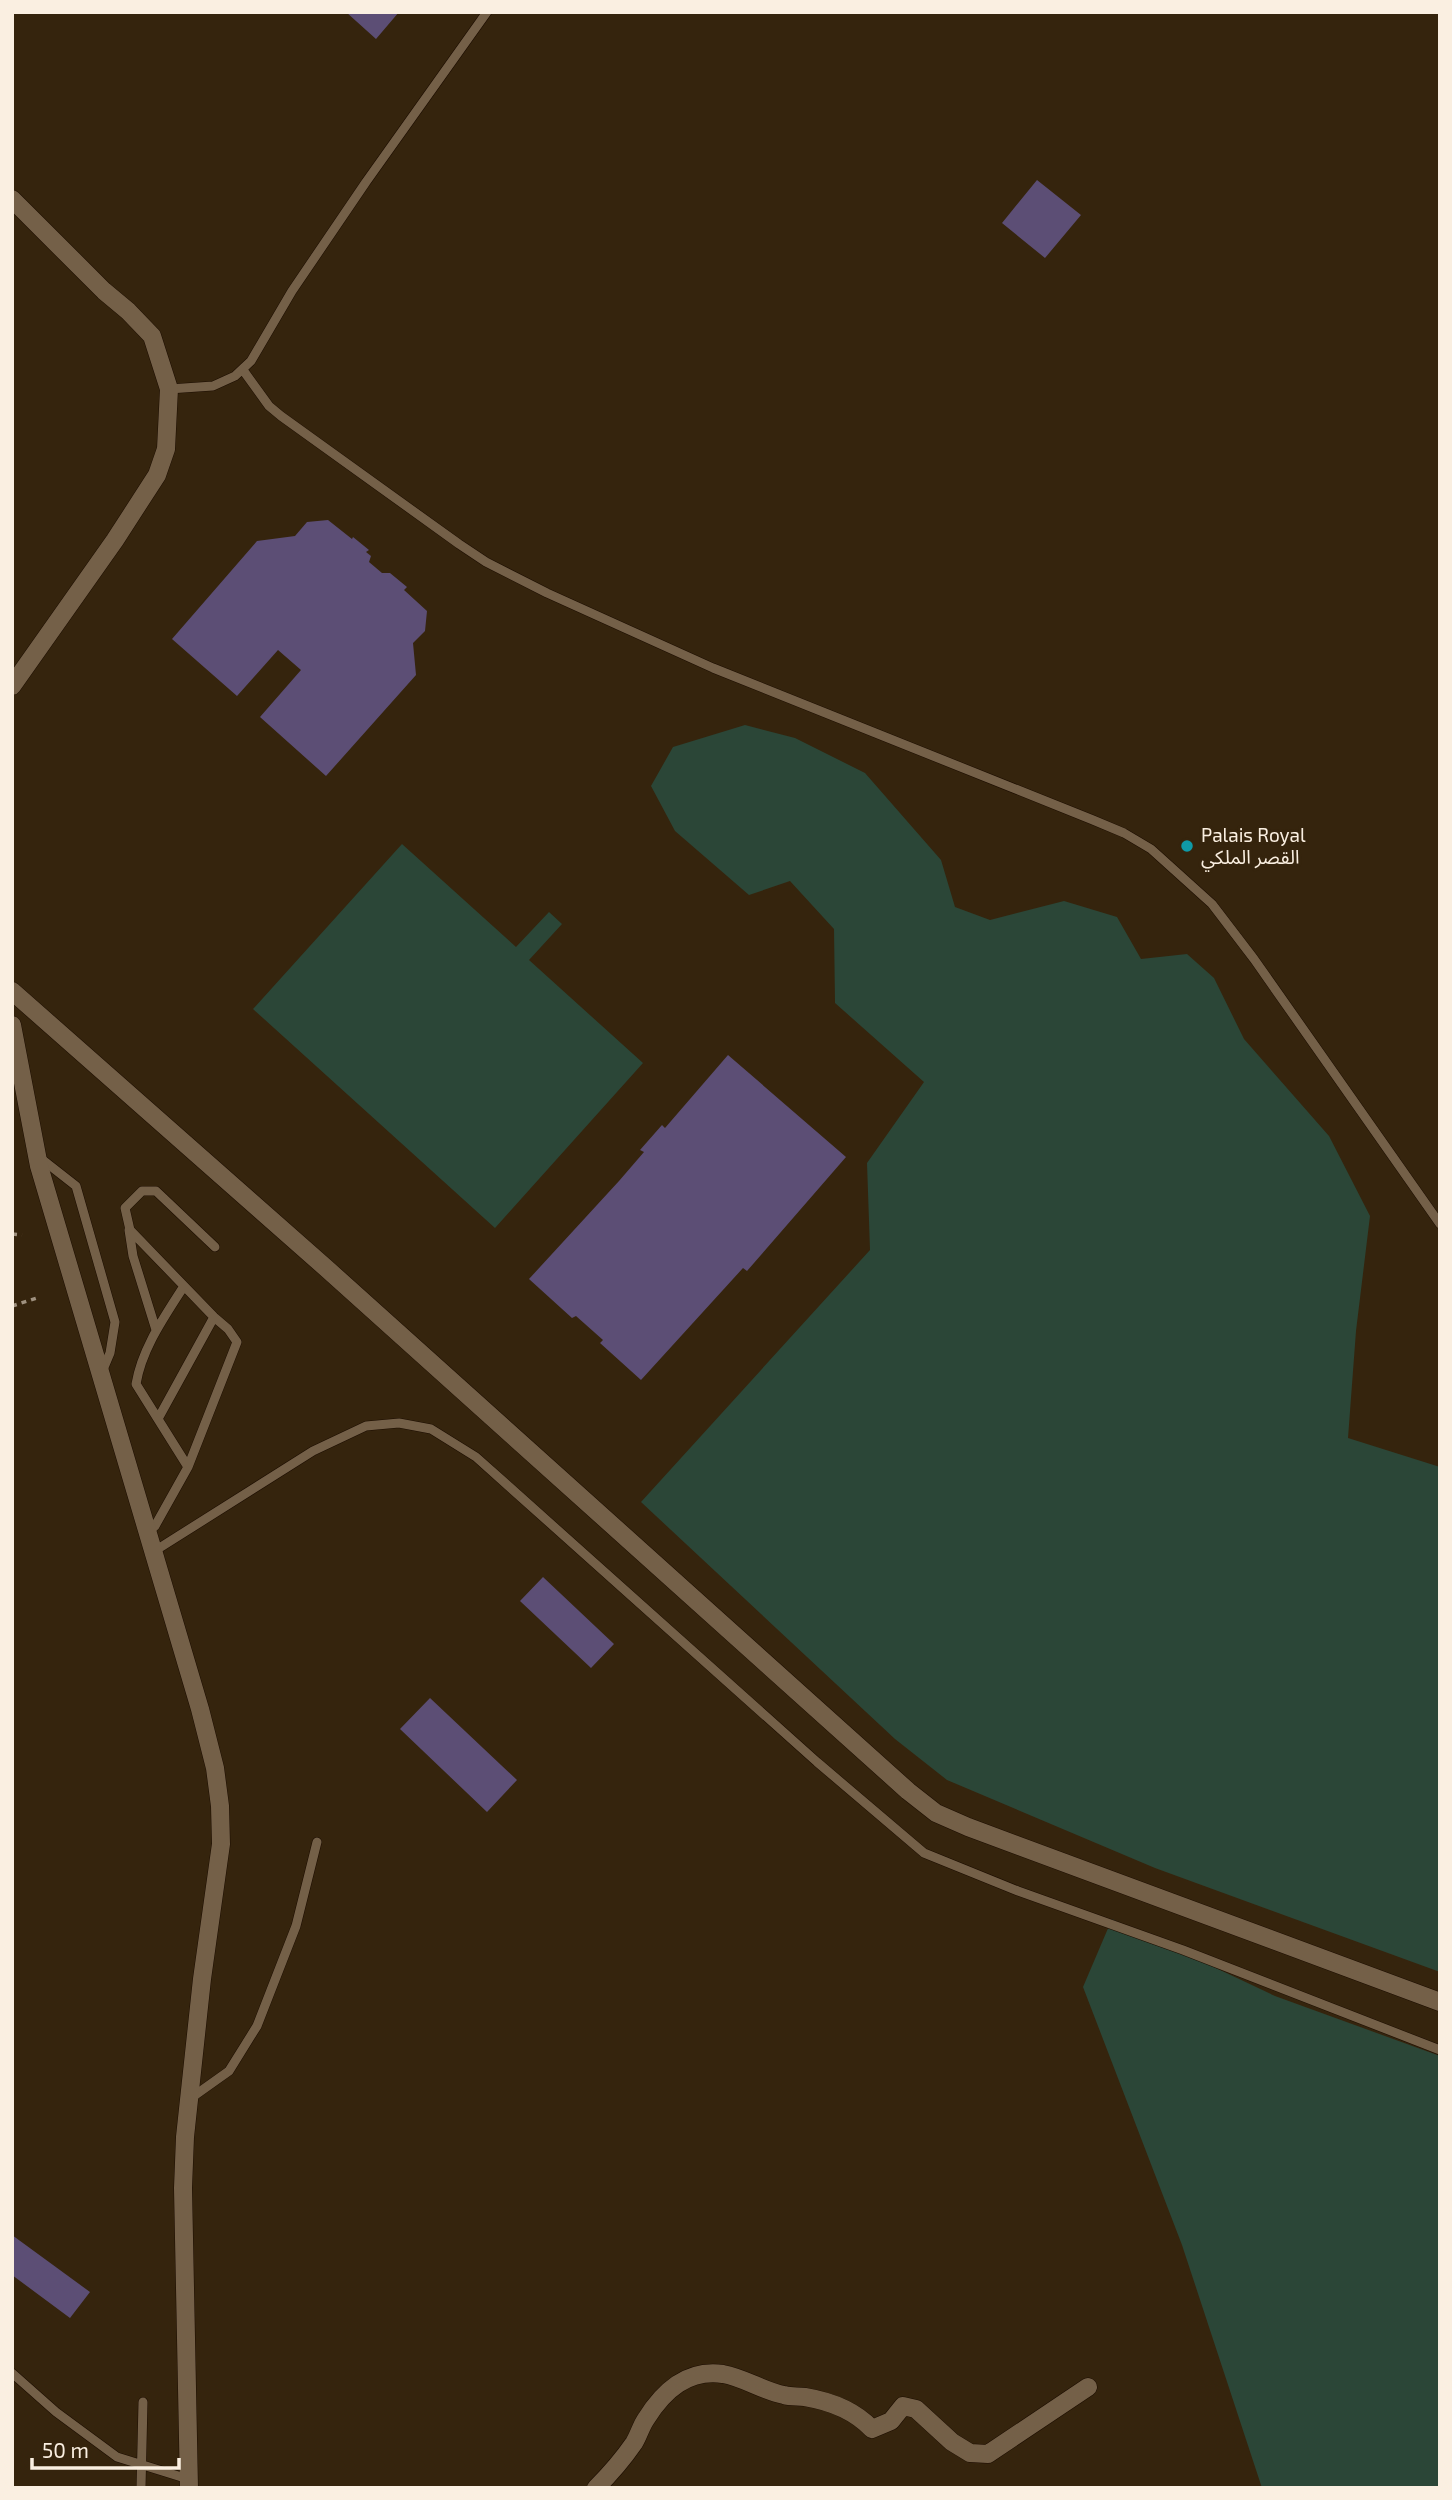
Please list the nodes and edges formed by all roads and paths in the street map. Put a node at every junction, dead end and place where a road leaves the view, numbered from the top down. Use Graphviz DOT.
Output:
graph roads {
  1 [pos="487,12"];
  2 [pos="12,199"];
  3 [pos="243,370"];
  4 [pos="169,389"];
  5 [pos="12,686"];
  6 [pos="12,991"];
  7 [pos="12,1024"];
  8 [pos="37,1156"];
  9 [pos="128,1223"];
  10 [pos="1440,1224"];
  11 [pos="12,1234"];
  12 [pos="22,1235"];
  13 [pos="215,1247"];
  14 [pos="184,1286"];
  15 [pos="40,1297"];
  16 [pos="12,1306"];
  17 [pos="214,1317"];
  18 [pos="156,1330"];
  19 [pos="100,1376"];
  20 [pos="159,1418"];
  21 [pos="188,1467"];
  22 [pos="149,1531"];
  23 [pos="153,1552"];
  24 [pos="317,1842"];
  25 [pos="1440,2002"];
  26 [pos="1440,2050"];
  27 [pos="189,2099"];
  28 [pos="12,2373"];
  29 [pos="1088,2387"];
  30 [pos="143,2402"];
  31 [pos="141,2464"];
  32 [pos="188,2484"];
  33 [pos="141,2488"];
  34 [pos="596,2488"];
  1 -- 3 [label="lane"];
  2 -- 4 [label="street"];
  3 -- 4 [label="lane"];
  3 -- 10 [label="lane"];
  4 -- 5 [label="street"];
  6 -- 25 [label="street"];
  7 -- 8 [label="street"];
  8 -- 19 [label="street"];
  8 -- 19 [label="lane"];
  9 -- 13 [label="lane"];
  9 -- 14 [label="lane"];
  9 -- 18 [label="lane"];
  11 -- 12 [label="path"];
  14 -- 17 [label="lane"];
  14 -- 18 [label="lane"];
  15 -- 16 [label="path"];
  17 -- 20 [label="lane"];
  17 -- 21 [label="lane"];
  18 -- 20 [label="lane"];
  19 -- 22 [label="street"];
  20 -- 21 [label="lane"];
  21 -- 22 [label="lane"];
  22 -- 23 [label="street"];
  23 -- 26 [label="lane"];
  23 -- 27 [label="street"];
  24 -- 27 [label="lane"];
  27 -- 32 [label="street"];
  28 -- 31 [label="lane"];
  29 -- 34 [label="street"];
  30 -- 31 [label="lane"];
  31 -- 32 [label="lane"];
  31 -- 33 [label="lane"];
}
